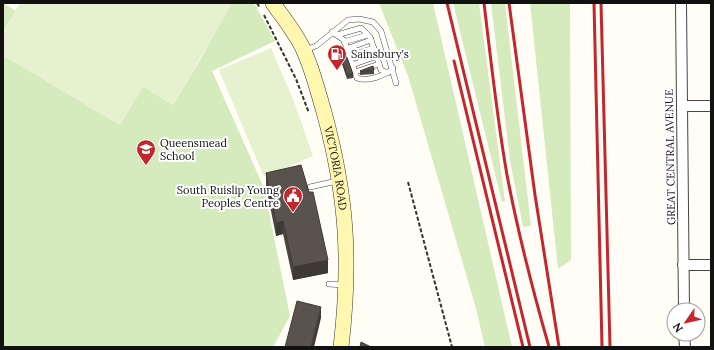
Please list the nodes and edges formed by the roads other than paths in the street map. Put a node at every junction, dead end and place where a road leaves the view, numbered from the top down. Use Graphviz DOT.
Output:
graph roads {
  1 [pos="272,3"];
  2 [pos="680,3"];
  3 [pos="332,32"];
  4 [pos="337,35"];
  5 [pos="367,35"];
  6 [pos="371,40"];
  7 [pos="344,42"];
  8 [pos="374,48"];
  9 [pos="346,49"];
  10 [pos="304,50"];
  11 [pos="349,56"];
  12 [pos="377,56"];
  13 [pos="379,64"];
  14 [pos="352,65"];
  15 [pos="393,68"];
  16 [pos="355,72"];
  17 [pos="388,73"];
  18 [pos="396,82"];
  19 [pos="682,106"];
  20 [pos="711,106"];
  21 [pos="340,181"];
  22 [pos="310,187"];
  23 [pos="683,265"];
  24 [pos="711,265"];
  25 [pos="329,284"];
  26 [pos="346,285"];
  27 [pos="684,302"];
  28 [pos="341,347"];
  1 -- 10 [label="street, VICTORIA ROAD"];
  2 -- 19 [label="street, GREAT CENTRAL AVENUE"];
  3 -- 4 [label="lane"];
  3 -- 10 [label="lane"];
  3 -- 15 [label="lane"];
  4 -- 5 [label="lane"];
  4 -- 7 [label="lane"];
  5 -- 6 [label="lane"];
  5 -- 7 [label="lane"];
  6 -- 8 [label="lane"];
  6 -- 9 [label="lane"];
  7 -- 9 [label="lane"];
  8 -- 11 [label="lane"];
  8 -- 12 [label="lane"];
  9 -- 11 [label="lane"];
  10 -- 21 [label="street, VICTORIA ROAD"];
  11 -- 14 [label="lane"];
  12 -- 13 [label="lane"];
  12 -- 14 [label="lane"];
  13 -- 16 [label="lane"];
  13 -- 17 [label="lane"];
  14 -- 16 [label="lane"];
  15 -- 17 [label="lane"];
  15 -- 18 [label="lane"];
  16 -- 17 [label="lane"];
  19 -- 20 [label="street"];
  19 -- 23 [label="street, GREAT CENTRAL AVENUE"];
  21 -- 22 [label="lane"];
  21 -- 26 [label="street, VICTORIA ROAD"];
  23 -- 24 [label="street"];
  23 -- 27 [label="street, GREAT CENTRAL AVENUE"];
  25 -- 26 [label="lane"];
  26 -- 28 [label="street, VICTORIA ROAD"];
}
